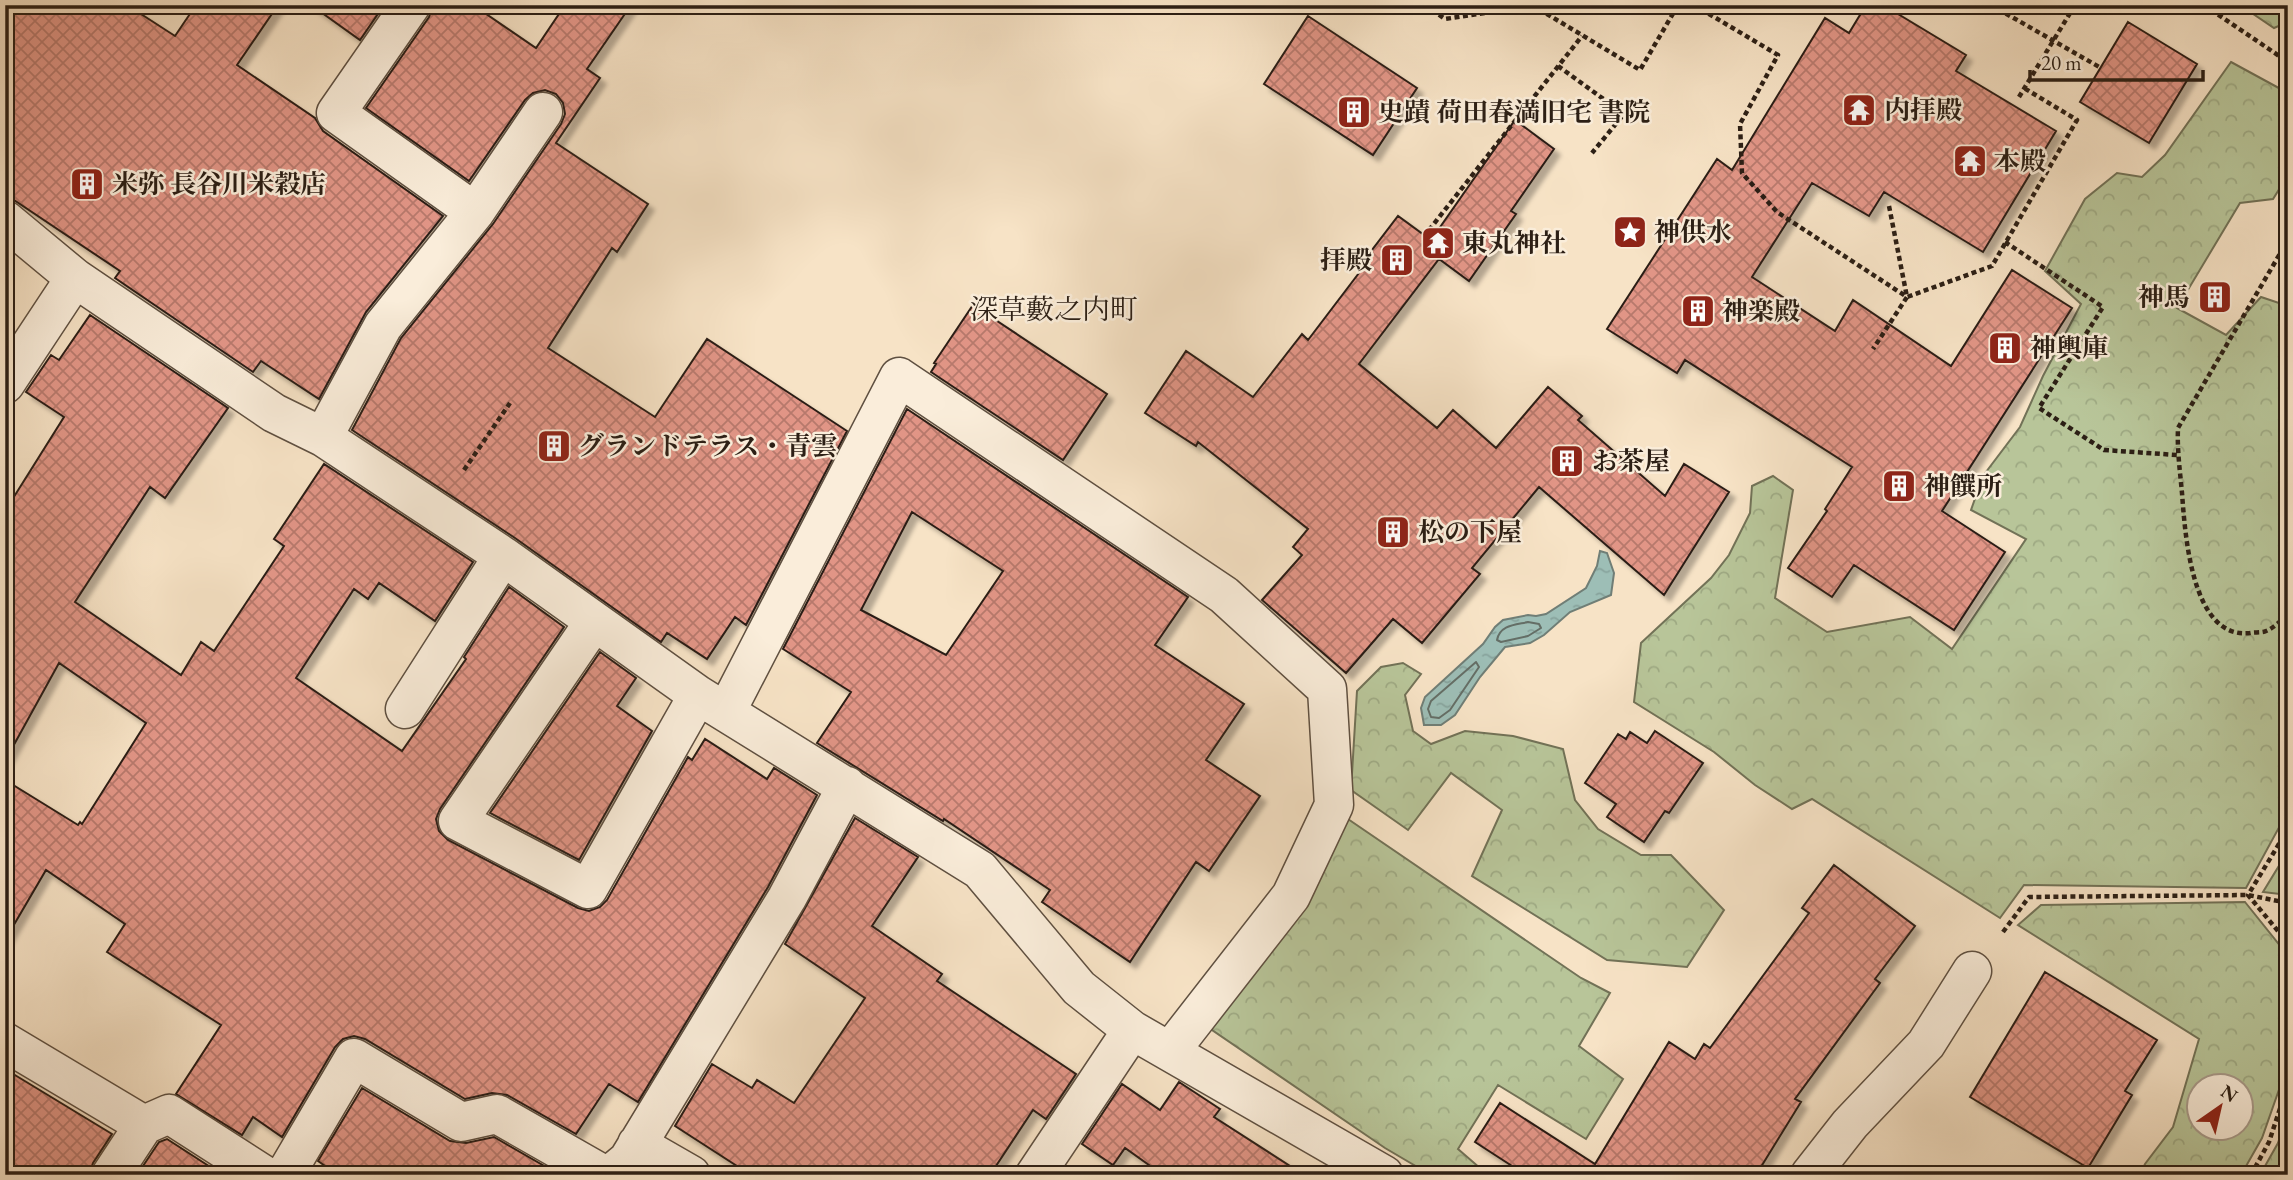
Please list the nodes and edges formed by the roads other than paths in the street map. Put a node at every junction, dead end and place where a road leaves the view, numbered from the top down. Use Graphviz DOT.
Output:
graph roads {
  1 [pos="411,5"];
  2 [pos="543,112"];
  3 [pos="475,212"];
  4 [pos="5,220"];
  5 [pos="75,278"];
  6 [pos="5,384"];
  7 [pos="323,437"];
  8 [pos="503,556"];
  9 [pos="594,622"];
  10 [pos="712,703"];
  11 [pos="405,709"];
  12 [pos="847,786"];
  13 [pos="1972,971"];
  14 [pos="1132,1030"];
  15 [pos="5,1042"];
  16 [pos="1171,1050"];
  17 [pos="144,1125"];
  18 [pos="637,1144"];
  19 [pos="111,1175"];
  20 [pos="264,1175"];
  21 [pos="285,1175"];
  22 [pos="604,1175"];
  23 [pos="610,1175"];
  24 [pos="691,1175"];
  25 [pos="1035,1175"];
  26 [pos="1384,1175"];
  27 [pos="1810,1175"];
  1 -- 3 [label="street"];
  2 -- 3 [label="street"];
  3 -- 7 [label="street"];
  4 -- 5 [label="street"];
  5 -- 6 [label="street"];
  5 -- 7 [label="street"];
  7 -- 8 [label="street"];
  8 -- 9 [label="street"];
  8 -- 11 [label="street"];
  9 -- 10 [label="street"];
  9 -- 10 [label="street"];
  10 -- 12 [label="street"];
  10 -- 16 [label="street"];
  12 -- 14 [label="street"];
  12 -- 18 [label="street"];
  13 -- 27 [label="street"];
  14 -- 16 [label="street"];
  14 -- 25 [label="street"];
  15 -- 17 [label="street"];
  16 -- 26 [label="street"];
  17 -- 19 [label="street"];
  17 -- 20 [label="street"];
  18 -- 23 [label="street"];
  18 -- 24 [label="street"];
  21 -- 22 [label="street"];
}
